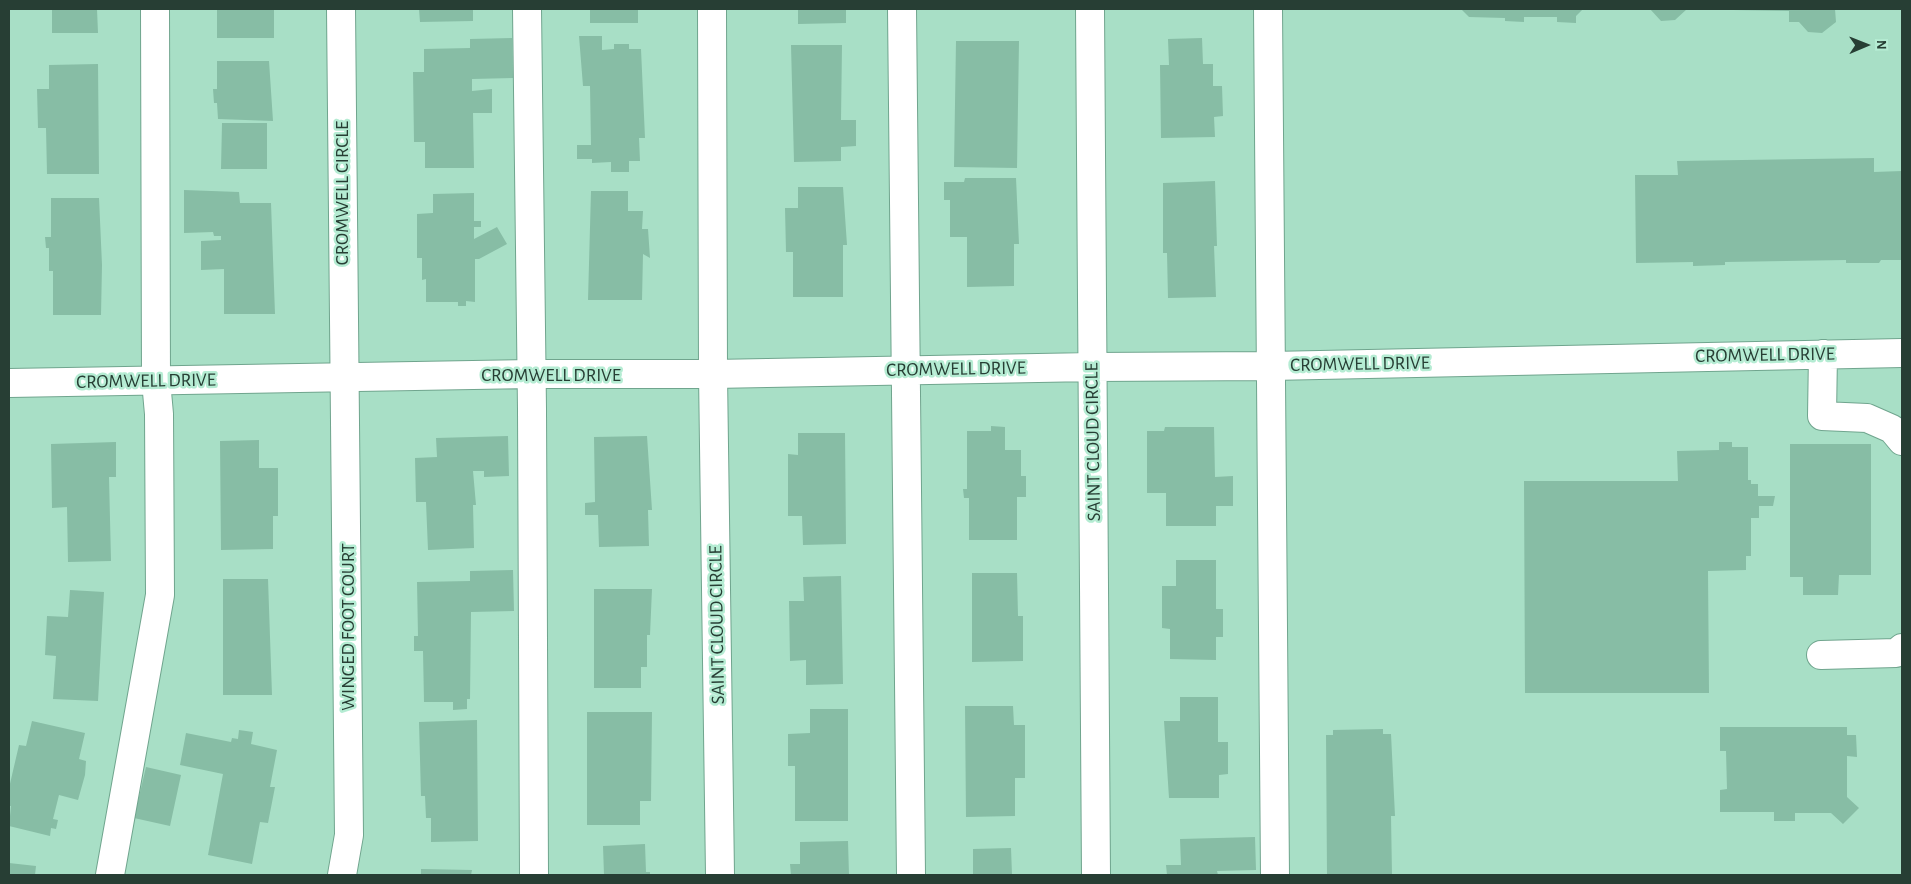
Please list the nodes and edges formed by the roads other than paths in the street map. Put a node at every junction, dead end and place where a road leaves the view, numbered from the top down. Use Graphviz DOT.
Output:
graph roads {
  1 [pos="155,9"];
  2 [pos="341,9"];
  3 [pos="528,9"];
  4 [pos="712,9"];
  5 [pos="902,9"];
  6 [pos="1090,9"];
  7 [pos="1268,9"];
  8 [pos="1902,353"];
  9 [pos="1823,354"];
  10 [pos="1271,366"];
  11 [pos="1092,367"];
  12 [pos="905,370"];
  13 [pos="530,374"];
  14 [pos="713,374"];
  15 [pos="343,377"];
  16 [pos="156,381"];
  17 [pos="9,383"];
  18 [pos="1902,441"];
  19 [pos="1902,648"];
  20 [pos="1821,655"];
  21 [pos="110,875"];
  22 [pos="342,875"];
  23 [pos="534,875"];
  24 [pos="720,875"];
  25 [pos="911,875"];
  26 [pos="1096,875"];
  27 [pos="1275,875"];
  1 -- 16 [label="street"];
  2 -- 15 [label="street, CROMWELL CIRCLE"];
  3 -- 13 [label="street"];
  4 -- 14 [label="street"];
  5 -- 12 [label="street"];
  6 -- 11 [label="street, SAINT CLOUD CIRCLE"];
  7 -- 10 [label="street"];
  8 -- 9 [label="street, CROMWELL DRIVE"];
  9 -- 10 [label="street, CROMWELL DRIVE"];
  9 -- 18 [label="street"];
  10 -- 11 [label="street, CROMWELL DRIVE"];
  10 -- 27 [label="street"];
  11 -- 12 [label="street, CROMWELL DRIVE"];
  11 -- 26 [label="street, SAINT CLOUD CIRCLE"];
  12 -- 14 [label="street, CROMWELL DRIVE"];
  12 -- 25 [label="street"];
  13 -- 14 [label="street, CROMWELL DRIVE"];
  13 -- 15 [label="street, CROMWELL DRIVE"];
  13 -- 23 [label="street"];
  14 -- 24 [label="street, SAINT CLOUD CIRCLE"];
  15 -- 16 [label="street, CROMWELL DRIVE"];
  15 -- 22 [label="street, WINGED FOOT COURT"];
  16 -- 17 [label="street, CROMWELL DRIVE"];
  16 -- 21 [label="street"];
  19 -- 20 [label="street"];
}
